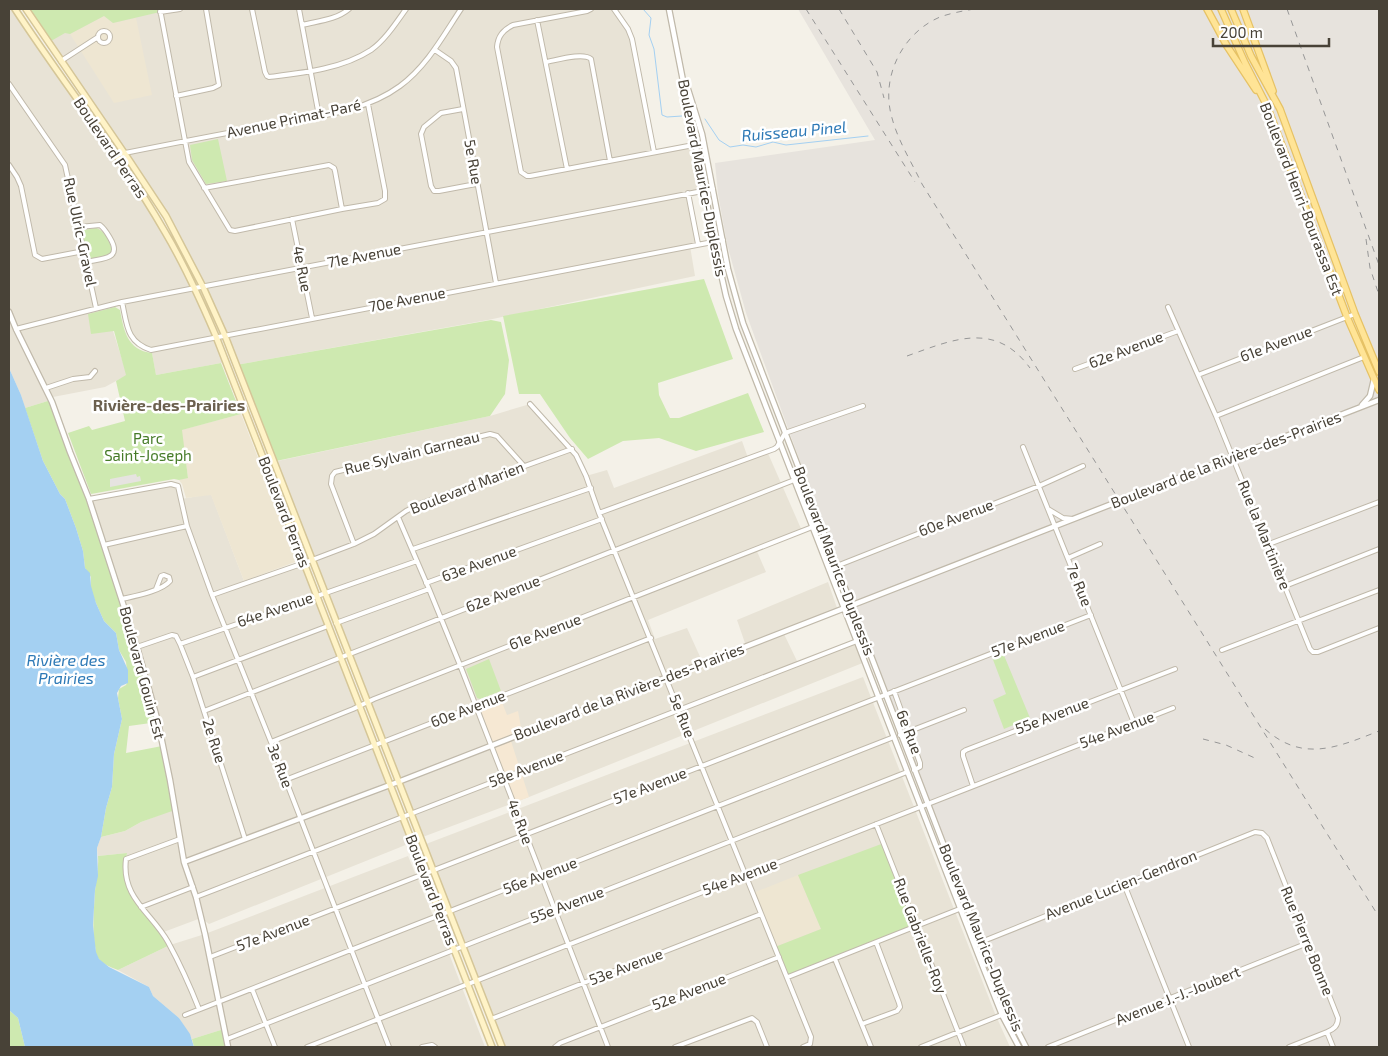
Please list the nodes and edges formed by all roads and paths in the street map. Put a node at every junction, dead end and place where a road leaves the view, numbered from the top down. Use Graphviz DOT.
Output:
graph roads {
  1 [pos="15,9"];
  2 [pos="26,9"];
  3 [pos="180,9"];
  4 [pos="206,9"];
  5 [pos="252,9"];
  6 [pos="299,9"];
  7 [pos="350,9"];
  8 [pos="406,9"];
  9 [pos="591,9"];
  10 [pos="614,9"];
  11 [pos="670,9"];
  12 [pos="1207,9"];
  13 [pos="1221,9"];
  14 [pos="1231,9"];
  15 [pos="1244,9"];
  16 [pos="459,10"];
  17 [pos="160,11"];
  18 [pos="538,20"];
  19 [pos="302,25"];
  20 [pos="98,36"];
  21 [pos="435,50"];
  22 [pos="61,61"];
  23 [pos="546,62"];
  24 [pos="680,63"];
  25 [pos="310,70"];
  26 [pos="9,84"];
  27 [pos="176,96"];
  28 [pos="368,104"];
  29 [pos="1267,106"];
  30 [pos="463,109"];
  31 [pos="1280,109"];
  32 [pos="320,116"];
  33 [pos="185,141"];
  34 [pos="704,143"];
  35 [pos="695,144"];
  36 [pos="654,152"];
  37 [pos="124,153"];
  38 [pos="116,154"];
  39 [pos="610,161"];
  40 [pos="9,164"];
  41 [pos="567,169"];
  42 [pos="476,184"];
  43 [pos="204,188"];
  44 [pos="713,189"];
  45 [pos="704,191"];
  46 [pos="688,193"];
  47 [pos="342,209"];
  48 [pos="292,219"];
  49 [pos="79,228"];
  50 [pos="486,232"];
  51 [pos="723,240"];
  52 [pos="714,241"];
  53 [pos="698,244"];
  54 [pos="84,252"];
  55 [pos="86,262"];
  56 [pos="302,268"];
  57 [pos="496,283"];
  58 [pos="204,287"];
  59 [pos="195,288"];
  60 [pos="122,302"];
  61 [pos="96,308"];
  62 [pos="1168,308"];
  63 [pos="739,311"];
  64 [pos="9,312"];
  65 [pos="731,314"];
  66 [pos="1354,314"];
  67 [pos="1347,317"];
  68 [pos="312,318"];
  69 [pos="16,330"];
  70 [pos="1178,330"];
  71 [pos="224,336"];
  72 [pos="216,338"];
  73 [pos="1364,357"];
  74 [pos="1074,369"];
  75 [pos="95,371"];
  76 [pos="1379,372"];
  77 [pos="1198,375"];
  78 [pos="1374,378"];
  79 [pos="46,388"];
  80 [pos="1379,390"];
  81 [pos="1379,400"];
  82 [pos="530,404"];
  83 [pos="863,406"];
  84 [pos="1359,408"];
  85 [pos="1216,416"];
  86 [pos="785,433"];
  87 [pos="780,443"];
  88 [pos="1023,447"];
  89 [pos="572,450"];
  90 [pos="1232,457"];
  91 [pos="524,466"];
  92 [pos="1083,466"];
  93 [pos="802,477"];
  94 [pos="794,480"];
  95 [pos="1039,486"];
  96 [pos="591,488"];
  97 [pos="89,499"];
  98 [pos="1379,502"];
  99 [pos="1048,508"];
  100 [pos="599,512"];
  101 [pos="398,517"];
  102 [pos="602,519"];
  103 [pos="1074,519"];
  104 [pos="820,524"];
  105 [pos="188,526"];
  106 [pos="1055,526"];
  107 [pos="812,527"];
  108 [pos="354,544"];
  109 [pos="1100,544"];
  110 [pos="1269,544"];
  111 [pos="104,545"];
  112 [pos="1379,549"];
  113 [pos="413,550"];
  114 [pos="616,550"];
  115 [pos="1068,558"];
  116 [pos="312,560"];
  117 [pos="418,561"];
  118 [pos="304,564"];
  119 [pos="836,566"];
  120 [pos="829,569"];
  121 [pos="426,583"];
  122 [pos="1285,586"];
  123 [pos="156,589"];
  124 [pos="429,589"];
  125 [pos="1379,590"];
  126 [pos="325,593"];
  127 [pos="212,595"];
  128 [pos="317,596"];
  129 [pos="635,598"];
  130 [pos="122,599"];
  131 [pos="850,605"];
  132 [pos="844,608"];
  133 [pos="1091,615"];
  134 [pos="441,619"];
  135 [pos="1299,620"];
  136 [pos="336,623"];
  137 [pos="328,626"];
  138 [pos="225,628"];
  139 [pos="1379,628"];
  140 [pos="651,638"];
  141 [pos="857,641"];
  142 [pos="180,644"];
  143 [pos="137,646"];
  144 [pos="1222,650"];
  145 [pos="349,655"];
  146 [pos="341,658"];
  147 [pos="238,660"];
  148 [pos="460,665"];
  149 [pos="1175,669"];
  150 [pos="193,677"];
  151 [pos="667,677"];
  152 [pos="1121,690"];
  153 [pos="894,692"];
  154 [pos="251,693"];
  155 [pos="885,695"];
  156 [pos="879,697"];
  157 [pos="367,702"];
  158 [pos="359,706"];
  159 [pos="475,706"];
  160 [pos="1173,708"];
  161 [pos="680,709"];
  162 [pos="964,710"];
  163 [pos="204,711"];
  164 [pos="1134,723"];
  165 [pos="909,732"];
  166 [pos="897,736"];
  167 [pos="271,742"];
  168 [pos="383,742"];
  169 [pos="375,745"];
  170 [pos="491,746"];
  171 [pos="702,766"];
  172 [pos="914,770"];
  173 [pos="907,772"];
  174 [pos="503,778"];
  175 [pos="285,780"];
  176 [pos="398,782"];
  177 [pos="390,785"];
  178 [pos="973,786"];
  179 [pos="927,804"];
  180 [pos="921,806"];
  181 [pos="718,807"];
  182 [pos="411,814"];
  183 [pos="403,817"];
  184 [pos="300,818"];
  185 [pos="876,824"];
  186 [pos="1262,833"];
  187 [pos="525,835"];
  188 [pos="180,838"];
  189 [pos="245,839"];
  190 [pos="732,840"];
  191 [pos="313,852"];
  192 [pos="184,862"];
  193 [pos="433,871"];
  194 [pos="425,874"];
  195 [pos="746,875"];
  196 [pos="541,876"];
  197 [pos="1124,884"];
  198 [pos="193,887"];
  199 [pos="196,897"];
  200 [pos="967,906"];
  201 [pos="141,907"];
  202 [pos="335,909"];
  203 [pos="961,909"];
  204 [pos="554,910"];
  205 [pos="449,912"];
  206 [pos="761,914"];
  207 [pos="441,915"];
  208 [pos="916,926"];
  209 [pos="876,942"];
  210 [pos="980,942"];
  211 [pos="1308,943"];
  212 [pos="568,945"];
  213 [pos="462,946"];
  214 [pos="352,950"];
  215 [pos="454,950"];
  216 [pos="210,957"];
  217 [pos="779,957"];
  218 [pos="835,958"];
  219 [pos="788,977"];
  220 [pos="476,981"];
  221 [pos="468,984"];
  222 [pos="583,984"];
  223 [pos="365,985"];
  224 [pos="252,989"];
  225 [pos="1170,999"];
  226 [pos="219,1002"];
  227 [pos="199,1009"];
  228 [pos="1008,1012"];
  229 [pos="1002,1014"];
  230 [pos="185,1015"];
  231 [pos="378,1019"];
  232 [pos="491,1019"];
  233 [pos="266,1023"];
  234 [pos="862,1024"];
  235 [pos="600,1027"];
  236 [pos="1327,1032"];
  237 [pos="958,1033"];
  238 [pos="226,1038"];
  239 [pos="228,1047"];
  240 [pos="276,1047"];
  241 [pos="307,1047"];
  242 [pos="389,1047"];
  243 [pos="422,1047"];
  244 [pos="435,1047"];
  245 [pos="492,1047"];
  246 [pos="502,1047"];
  247 [pos="555,1047"];
  248 [pos="608,1047"];
  249 [pos="675,1047"];
  250 [pos="767,1047"];
  251 [pos="803,1047"];
  252 [pos="871,1047"];
  253 [pos="921,1047"];
  254 [pos="964,1047"];
  255 [pos="1019,1047"];
  256 [pos="1026,1047"];
  257 [pos="1048,1047"];
  258 [pos="1189,1047"];
  259 [pos="1289,1047"];
  260 [pos="1333,1047"];
  1 -- 38 [label="main road, Boulevard Perras"];
  2 -- 22 [label="main road, Boulevard Perras"];
  3 -- 17 [label="street"];
  4 -- 27 [label="street"];
  5 -- 25 [label="street"];
  6 -- 19 [label="street"];
  7 -- 19 [label="street"];
  8 -- 25 [label="street"];
  9 -- 18 [label="street"];
  10 -- 36 [label="street"];
  11 -- 24 [label="street, Boulevard Maurice-Duplessis"];
  12 -- 29 [label="main road"];
  13 -- 29 [label="main road, Boulevard Henri-Bourassa Est"];
  14 -- 31 [label="main road, Boulevard Henri-Bourassa Est"];
  15 -- 31 [label="main road"];
  16 -- 21 [label="street, Avenue Primat-Paré"];
  17 -- 27 [label="street"];
  18 -- 23 [label="street"];
  18 -- 41 [label="street"];
  19 -- 25 [label="street"];
  20 -- 22 [label="street"];
  21 -- 28 [label="street, Avenue Primat-Paré"];
  21 -- 30 [label="street, 5e Rue"];
  22 -- 37 [label="main road, Boulevard Perras"];
  23 -- 39 [label="street"];
  23 -- 41 [label="street"];
  24 -- 34 [label="street, Boulevard Maurice-Duplessis"];
  24 -- 35 [label="street, Boulevard Maurice-Duplessis"];
  25 -- 32 [label="street"];
  26 -- 49 [label="street, Rue Ulric-Gravel"];
  27 -- 33 [label="street"];
  28 -- 32 [label="street, Avenue Primat-Paré"];
  28 -- 47 [label="street"];
  29 -- 67 [label="main road, Boulevard Henri-Bourassa Est"];
  30 -- 42 [label="street, 5e Rue"];
  30 -- 42 [label="street"];
  31 -- 66 [label="main road, Boulevard Henri-Bourassa Est"];
  32 -- 33 [label="street, Avenue Primat-Paré"];
  33 -- 37 [label="street, Avenue Primat-Paré"];
  33 -- 43 [label="street"];
  34 -- 35 [label="street"];
  34 -- 44 [label="street, Boulevard Maurice-Duplessis"];
  35 -- 36 [label="street"];
  35 -- 45 [label="street, Boulevard Maurice-Duplessis"];
  36 -- 39 [label="street"];
  37 -- 38 [label="street, Avenue Primat-Paré"];
  37 -- 58 [label="main road, Boulevard Perras"];
  38 -- 59 [label="main road, Boulevard Perras"];
  39 -- 41 [label="street"];
  40 -- 54 [label="street"];
  42 -- 50 [label="street, 5e Rue"];
  43 -- 47 [label="street"];
  43 -- 48 [label="street"];
  44 -- 45 [label="street, 71e Avenue"];
  44 -- 51 [label="street, Boulevard Maurice-Duplessis"];
  45 -- 46 [label="street, 71e Avenue"];
  45 -- 52 [label="street, Boulevard Maurice-Duplessis"];
  46 -- 50 [label="street, 71e Avenue"];
  46 -- 53 [label="street"];
  47 -- 48 [label="street"];
  48 -- 56 [label="street, 4e Rue"];
  49 -- 54 [label="street, Rue Ulric-Gravel"];
  49 -- 55 [label="street"];
  50 -- 56 [label="street, 71e Avenue"];
  50 -- 57 [label="street, 5e Rue"];
  51 -- 52 [label="street, 70e Avenue"];
  51 -- 63 [label="street, Boulevard Maurice-Duplessis"];
  52 -- 53 [label="street, 70e Avenue"];
  52 -- 65 [label="street, Boulevard Maurice-Duplessis"];
  53 -- 57 [label="street, 70e Avenue"];
  54 -- 55 [label="street, Rue Ulric-Gravel"];
  55 -- 61 [label="street, Rue Ulric-Gravel"];
  56 -- 58 [label="street, 71e Avenue"];
  56 -- 68 [label="street, 4e Rue"];
  57 -- 68 [label="street, 70e Avenue"];
  58 -- 59 [label="street, 71e Avenue"];
  58 -- 71 [label="main road, Boulevard Perras"];
  59 -- 60 [label="street, 71e Avenue"];
  59 -- 72 [label="main road, Boulevard Perras"];
  60 -- 61 [label="street, 71e Avenue"];
  60 -- 72 [label="street, 70e Avenue"];
  61 -- 69 [label="street, 71e Avenue"];
  62 -- 70 [label="street, Rue la Martinière"];
  63 -- 65 [label="street"];
  63 -- 86 [label="street, Boulevard Maurice-Duplessis"];
  64 -- 69 [label="street, Boulevard Gouin Est"];
  65 -- 87 [label="street, Boulevard Maurice-Duplessis"];
  66 -- 67 [label="street, 61e Avenue"];
  66 -- 76 [label="main road, Boulevard Henri-Bourassa Est"];
  67 -- 73 [label="main road, Boulevard Henri-Bourassa Est"];
  67 -- 77 [label="street, 61e Avenue"];
  68 -- 71 [label="street, 70e Avenue"];
  69 -- 79 [label="street, Boulevard Gouin Est"];
  70 -- 74 [label="street, 62e Avenue"];
  70 -- 77 [label="street, Rue la Martinière"];
  71 -- 72 [label="street, 70e Avenue"];
  71 -- 116 [label="main road, Boulevard Perras"];
  72 -- 118 [label="main road, Boulevard Perras"];
  73 -- 78 [label="main road, Boulevard Henri-Bourassa Est"];
  73 -- 85 [label="street"];
  75 -- 79 [label="street"];
  77 -- 85 [label="street, Rue la Martinière"];
  78 -- 80 [label="main road, Boulevard Henri-Bourassa Est"];
  78 -- 84 [label="street"];
  79 -- 97 [label="street, Boulevard Gouin Est"];
  81 -- 84 [label="street, Boulevard de la Rivière-des-Prairies"];
  82 -- 89 [label="street, 5e Rue"];
  83 -- 86 [label="street"];
  84 -- 90 [label="street, Boulevard de la Rivière-des-Prairies"];
  85 -- 90 [label="street, Rue la Martinière"];
  86 -- 87 [label="street"];
  86 -- 93 [label="street, Boulevard Maurice-Duplessis"];
  87 -- 94 [label="street, Boulevard Maurice-Duplessis"];
  87 -- 100 [label="street"];
  88 -- 95 [label="street, 7e Rue"];
  89 -- 91 [label="street, Boulevard Marien"];
  89 -- 96 [label="street, 5e Rue"];
  90 -- 103 [label="street, Boulevard de la Rivière-des-Prairies"];
  90 -- 110 [label="street, Rue la Martinière"];
  91 -- 101 [label="street, Boulevard Marien"];
  91 -- 108 [label="street, Rue Sylvain Garneau"];
  92 -- 95 [label="street, 60e Avenue"];
  93 -- 94 [label="street, 62e Avenue"];
  93 -- 104 [label="street, Boulevard Maurice-Duplessis"];
  94 -- 107 [label="street, Boulevard Maurice-Duplessis"];
  94 -- 114 [label="street, 62e Avenue"];
  95 -- 99 [label="street, 7e Rue"];
  95 -- 119 [label="street, 60e Avenue"];
  96 -- 100 [label="street, 5e Rue"];
  96 -- 113 [label="street"];
  97 -- 105 [label="street, 3e Rue"];
  97 -- 111 [label="street, Boulevard Gouin Est"];
  98 -- 110 [label="street"];
  99 -- 103 [label="street"];
  99 -- 106 [label="street, 7e Rue"];
  100 -- 102 [label="street, 5e Rue"];
  101 -- 108 [label="street, Boulevard Marien"];
  101 -- 113 [label="street"];
  102 -- 114 [label="street, 5e Rue"];
  102 -- 121 [label="street, 63e Avenue"];
  103 -- 106 [label="street, Boulevard de la Rivière-des-Prairies"];
  104 -- 107 [label="street, 61e Avenue"];
  104 -- 119 [label="street, Boulevard Maurice-Duplessis"];
  105 -- 111 [label="street"];
  105 -- 127 [label="street, 3e Rue"];
  106 -- 115 [label="street, 7e Rue"];
  106 -- 131 [label="street, Boulevard de la Rivière-des-Prairies"];
  107 -- 120 [label="street, Boulevard Maurice-Duplessis"];
  107 -- 129 [label="street, 61e Avenue"];
  108 -- 116 [label="street, Boulevard Marien"];
  109 -- 115 [label="street"];
  110 -- 122 [label="street, Rue la Martinière"];
  111 -- 130 [label="street, Boulevard Gouin Est"];
  112 -- 122 [label="street"];
  113 -- 117 [label="street"];
  114 -- 129 [label="street, 5e Rue"];
  114 -- 134 [label="street, 62e Avenue"];
  115 -- 133 [label="street, 7e Rue"];
  116 -- 118 [label="street, Boulevard Marien"];
  116 -- 126 [label="main road, Boulevard Perras"];
  117 -- 121 [label="street"];
  117 -- 126 [label="street, 64e Avenue"];
  118 -- 127 [label="street, Boulevard Marien"];
  118 -- 128 [label="main road, Boulevard Perras"];
  119 -- 120 [label="street, 60e Avenue"];
  119 -- 131 [label="street, Boulevard Maurice-Duplessis"];
  120 -- 132 [label="street, Boulevard Maurice-Duplessis"];
  121 -- 124 [label="street, 63e Avenue"];
  122 -- 135 [label="street, Rue la Martinière"];
  123 -- 130 [label="street"];
  124 -- 134 [label="street, 4e Rue"];
  124 -- 136 [label="street, 63e Avenue"];
  125 -- 135 [label="street"];
  126 -- 128 [label="street, 64e Avenue"];
  126 -- 136 [label="main road, Boulevard Perras"];
  127 -- 138 [label="street, 3e Rue"];
  128 -- 137 [label="main road, Boulevard Perras"];
  128 -- 138 [label="street, 64e Avenue"];
  129 -- 140 [label="street, 5e Rue"];
  129 -- 148 [label="street, 61e Avenue"];
  130 -- 143 [label="street, Boulevard Gouin Est"];
  131 -- 132 [label="street, Boulevard de la Rivière-des-Prairies"];
  131 -- 155 [label="street, Boulevard Maurice-Duplessis"];
  132 -- 141 [label="street, Boulevard Maurice-Duplessis"];
  132 -- 151 [label="street, Boulevard de la Rivière-des-Prairies"];
  133 -- 152 [label="street, 7e Rue"];
  133 -- 153 [label="street, 57e Avenue"];
  134 -- 145 [label="street, 62e Avenue"];
  134 -- 148 [label="street, 4e Rue"];
  135 -- 139 [label="street, Rue la Martinière"];
  135 -- 144 [label="street"];
  136 -- 145 [label="main road, Boulevard Perras"];
  137 -- 146 [label="main road, Boulevard Perras"];
  137 -- 147 [label="street"];
  138 -- 142 [label="street, 64e Avenue"];
  138 -- 147 [label="street, 3e Rue"];
  140 -- 151 [label="street, 5e Rue"];
  140 -- 159 [label="street, 60e Avenue"];
  141 -- 156 [label="street, Boulevard Maurice-Duplessis"];
  141 -- 161 [label="street, 58e Avenue"];
  142 -- 143 [label="street"];
  142 -- 150 [label="street, 2e Rue"];
  143 -- 188 [label="street, Boulevard Gouin Est"];
  145 -- 146 [label="street, 62e Avenue"];
  145 -- 157 [label="main road, Boulevard Perras"];
  146 -- 154 [label="street, 62e Avenue"];
  146 -- 158 [label="main road, Boulevard Perras"];
  147 -- 150 [label="street"];
  147 -- 154 [label="street, 3e Rue"];
  148 -- 157 [label="street, 61e Avenue"];
  148 -- 159 [label="street, 4e Rue"];
  149 -- 152 [label="street, 55e Avenue"];
  150 -- 163 [label="street, 2e Rue"];
  151 -- 161 [label="street, 5e Rue"];
  151 -- 170 [label="street, Boulevard de la Rivière-des-Prairies"];
  152 -- 164 [label="street, 7e Rue"];
  152 -- 178 [label="street, 55e Avenue"];
  153 -- 155 [label="street, 57e Avenue"];
  153 -- 165 [label="street, 6e Rue"];
  154 -- 163 [label="street, 62e Avenue"];
  154 -- 167 [label="street, 3e Rue"];
  155 -- 156 [label="street, 57e Avenue"];
  155 -- 166 [label="street, Boulevard Maurice-Duplessis"];
  156 -- 166 [label="street, Boulevard Maurice-Duplessis"];
  156 -- 171 [label="street, 57e Avenue"];
  157 -- 158 [label="street, 61e Avenue"];
  157 -- 168 [label="main road, Boulevard Perras"];
  158 -- 167 [label="street, 61e Avenue"];
  158 -- 169 [label="main road, Boulevard Perras"];
  159 -- 168 [label="street, 60e Avenue"];
  159 -- 170 [label="street, 4e Rue"];
  160 -- 164 [label="street, 54e Avenue"];
  161 -- 171 [label="street, 5e Rue"];
  161 -- 174 [label="street, 58e Avenue"];
  162 -- 165 [label="street, 56e Avenue"];
  163 -- 189 [label="street, 2e Rue"];
  164 -- 178 [label="street, 54e Avenue"];
  165 -- 166 [label="street, 56e Avenue"];
  165 -- 172 [label="street, 6e Rue"];
  166 -- 172 [label="street, Boulevard Maurice-Duplessis"];
  166 -- 173 [label="street, Boulevard Maurice-Duplessis"];
  166 -- 181 [label="street, 56e Avenue"];
  167 -- 175 [label="street, 3e Rue"];
  168 -- 169 [label="street, 60e Avenue"];
  168 -- 176 [label="main road, Boulevard Perras"];
  169 -- 175 [label="street, 60e Avenue"];
  169 -- 177 [label="main road, Boulevard Perras"];
  170 -- 174 [label="street, 4e Rue"];
  170 -- 176 [label="street, Boulevard de la Rivière-des-Prairies"];
  171 -- 181 [label="street, 5e Rue"];
  171 -- 187 [label="street, 57e Avenue"];
  172 -- 179 [label="street, Boulevard Maurice-Duplessis"];
  173 -- 180 [label="street, Boulevard Maurice-Duplessis"];
  173 -- 190 [label="street, 55e Avenue"];
  174 -- 182 [label="street, 58e Avenue"];
  174 -- 187 [label="street, 4e Rue"];
  175 -- 184 [label="street, 3e Rue"];
  176 -- 177 [label="street, Boulevard de la Rivière-des-Prairies"];
  176 -- 182 [label="main road, Boulevard Perras"];
  177 -- 183 [label="main road, Boulevard Perras"];
  177 -- 184 [label="street, Boulevard de la Rivière-des-Prairies"];
  178 -- 179 [label="street, 54e Avenue"];
  179 -- 180 [label="street, 54e Avenue"];
  179 -- 200 [label="street, Boulevard Maurice-Duplessis"];
  180 -- 185 [label="street, 54e Avenue"];
  180 -- 203 [label="street, Boulevard Maurice-Duplessis"];
  181 -- 190 [label="street, 5e Rue"];
  181 -- 196 [label="street, 56e Avenue"];
  182 -- 183 [label="street, 58e Avenue"];
  182 -- 193 [label="main road, Boulevard Perras"];
  183 -- 191 [label="street, 58e Avenue"];
  183 -- 194 [label="main road, Boulevard Perras"];
  184 -- 189 [label="street, Boulevard de la Rivière-des-Prairies"];
  184 -- 191 [label="street, 3e Rue"];
  185 -- 195 [label="street, 54e Avenue"];
  185 -- 208 [label="street, Rue Gabrielle-Roy"];
  186 -- 197 [label="street, Avenue Lucien-Gendron"];
  186 -- 211 [label="street, Rue Pierre Bonne"];
  187 -- 193 [label="street, 57e Avenue"];
  187 -- 196 [label="street, 4e Rue"];
  188 -- 192 [label="street, Boulevard Gouin Est"];
  188 -- 201 [label="street"];
  189 -- 192 [label="street, Boulevard de la Rivière-des-Prairies"];
  190 -- 195 [label="street, 5e Rue"];
  190 -- 204 [label="street, 55e Avenue"];
  191 -- 199 [label="street, 58e Avenue"];
  191 -- 202 [label="street, 3e Rue"];
  192 -- 198 [label="street, Boulevard Gouin Est"];
  193 -- 194 [label="street, 57e Avenue"];
  193 -- 205 [label="main road, Boulevard Perras"];
  194 -- 202 [label="street, 57e Avenue"];
  194 -- 207 [label="main road, Boulevard Perras"];
  195 -- 206 [label="street, 5e Rue"];
  195 -- 212 [label="street, 54e Avenue"];
  196 -- 204 [label="street, 4e Rue"];
  196 -- 205 [label="street, 56e Avenue"];
  197 -- 210 [label="street, Avenue Lucien-Gendron"];
  197 -- 225 [label="street"];
  198 -- 199 [label="street, Boulevard Gouin Est"];
  198 -- 201 [label="street"];
  199 -- 216 [label="street, Boulevard Gouin Est"];
  200 -- 203 [label="street"];
  200 -- 210 [label="street, Boulevard Maurice-Duplessis"];
  201 -- 227 [label="street"];
  202 -- 214 [label="street, 3e Rue"];
  202 -- 216 [label="street, 57e Avenue"];
  203 -- 208 [label="street"];
  203 -- 229 [label="street, Boulevard Maurice-Duplessis"];
  204 -- 212 [label="street, 4e Rue"];
  204 -- 213 [label="street, 55e Avenue"];
  205 -- 207 [label="street, 56e Avenue"];
  205 -- 213 [label="main road, Boulevard Perras"];
  206 -- 217 [label="street, 5e Rue"];
  206 -- 222 [label="street, 53e Avenue"];
  207 -- 214 [label="street, 56e Avenue"];
  207 -- 215 [label="main road, Boulevard Perras"];
  208 -- 209 [label="street"];
  208 -- 237 [label="street, Rue Gabrielle-Roy"];
  209 -- 218 [label="street"];
  209 -- 234 [label="street"];
  210 -- 228 [label="street, Boulevard Maurice-Duplessis"];
  211 -- 225 [label="street, Avenue J.-J.-Joubert"];
  211 -- 236 [label="street, Rue Pierre Bonne"];
  212 -- 220 [label="street, 54e Avenue"];
  212 -- 222 [label="street, 4e Rue"];
  213 -- 215 [label="street, 55e Avenue"];
  213 -- 220 [label="main road, Boulevard Perras"];
  214 -- 223 [label="street, 3e Rue"];
  214 -- 224 [label="street, 56e Avenue"];
  215 -- 221 [label="main road, Boulevard Perras"];
  215 -- 223 [label="street, 55e Avenue"];
  216 -- 226 [label="street, Boulevard Gouin Est"];
  217 -- 219 [label="street, 5e Rue"];
  217 -- 235 [label="street, 52e Avenue"];
  218 -- 219 [label="street"];
  218 -- 234 [label="street"];
  219 -- 251 [label="street, 5e Rue"];
  220 -- 221 [label="street, 54e Avenue"];
  220 -- 232 [label="main road, Boulevard Perras"];
  221 -- 231 [label="street, 54e Avenue"];
  221 -- 245 [label="main road, Boulevard Perras"];
  222 -- 232 [label="street, 53e Avenue"];
  222 -- 235 [label="street, 4e Rue"];
  223 -- 231 [label="street, 3e Rue"];
  223 -- 233 [label="street, 55e Avenue"];
  224 -- 226 [label="street, 56e Avenue"];
  224 -- 233 [label="street"];
  225 -- 257 [label="street, Avenue J.-J.-Joubert"];
  225 -- 258 [label="street"];
  226 -- 227 [label="street, 56e Avenue"];
  226 -- 238 [label="street, Boulevard Gouin Est"];
  227 -- 230 [label="street, 56e Avenue"];
  228 -- 229 [label="street"];
  228 -- 256 [label="street, Boulevard Maurice-Duplessis"];
  229 -- 237 [label="street"];
  229 -- 255 [label="street, Boulevard Maurice-Duplessis"];
  231 -- 241 [label="street, 54e Avenue"];
  231 -- 242 [label="street, 3e Rue"];
  232 -- 246 [label="main road, Boulevard Perras"];
  233 -- 238 [label="street, 55e Avenue"];
  233 -- 240 [label="street"];
  234 -- 252 [label="street"];
  235 -- 247 [label="street, 52e Avenue"];
  235 -- 248 [label="street, 4e Rue"];
  236 -- 259 [label="street"];
  236 -- 260 [label="street"];
  237 -- 253 [label="street"];
  237 -- 254 [label="street, Rue Gabrielle-Roy"];
  238 -- 239 [label="street, Boulevard Gouin Est"];
  243 -- 244 [label="street"];
  249 -- 250 [label="street"];
}
